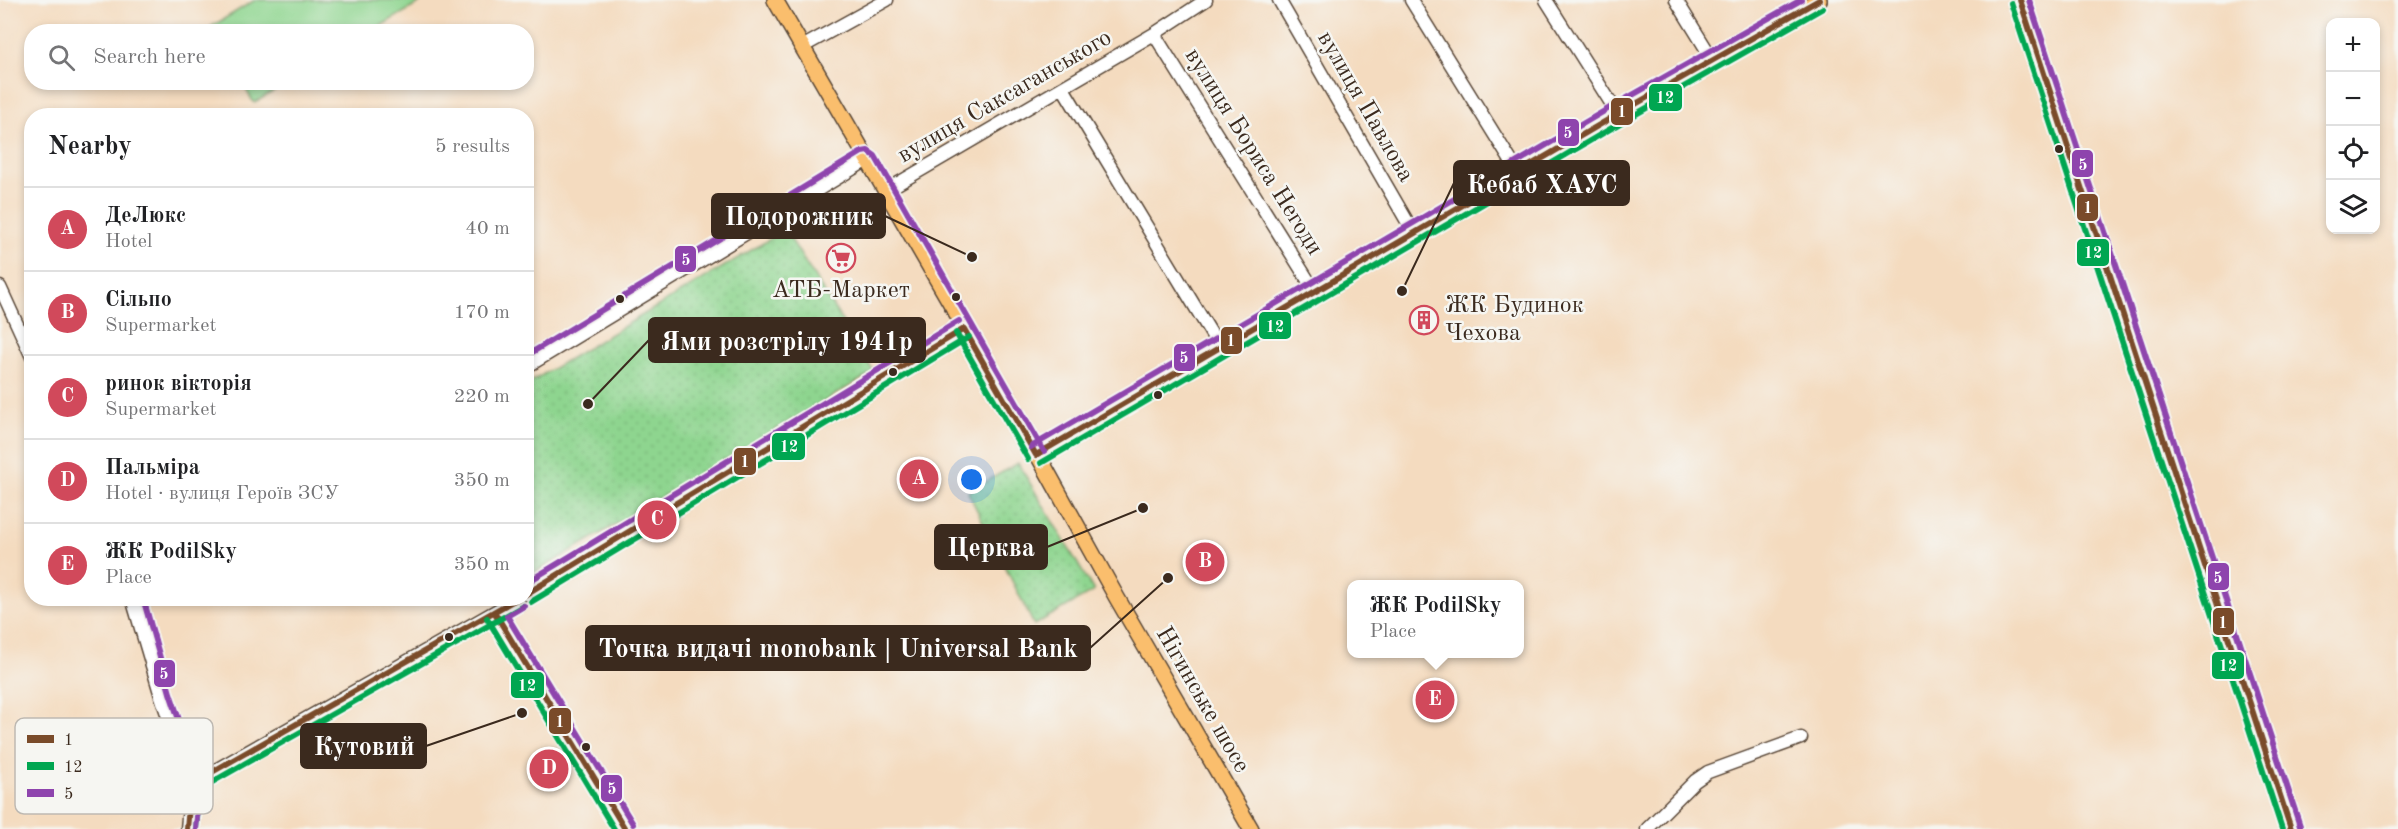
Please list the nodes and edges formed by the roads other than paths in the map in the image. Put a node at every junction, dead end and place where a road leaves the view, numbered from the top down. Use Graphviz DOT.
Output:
graph roads {
  1 [pos="775,0"];
  2 [pos="887,0"];
  3 [pos="1206,0"];
  4 [pos="1279,0"];
  5 [pos="1411,0"];
  6 [pos="1546,0"];
  7 [pos="1676,0"];
  8 [pos="2020,0"];
  9 [pos="1812,2"];
  10 [pos="1154,34"];
  11 [pos="802,47"];
  12 [pos="1713,60"];
  13 [pos="1063,88"];
  14 [pos="1618,114"];
  15 [pos="867,160"];
  16 [pos="1519,174"];
  17 [pos="885,191"];
  18 [pos="1415,235"];
  19 [pos="0,287"];
  20 [pos="1316,293"];
  21 [pos="964,329"];
  22 [pos="24,340"];
  23 [pos="1220,348"];
  24 [pos="534,363"];
  25 [pos="1036,454"];
  26 [pos="534,589"];
  27 [pos="137,606"];
  28 [pos="506,606"];
  29 [pos="495,613"];
  30 [pos="168,718"];
  31 [pos="1801,738"];
  32 [pos="213,772"];
  33 [pos="188,814"];
  34 [pos="187,829"];
  35 [pos="625,829"];
  36 [pos="1251,829"];
  37 [pos="1647,829"];
  38 [pos="2291,829"];
  1 -- 11 [label="main road, Нігинське шосе"];
  2 -- 11 [label="street"];
  3 -- 10 [label="street, вулиця Саксаганського"];
  4 -- 18 [label="street, вулиця Павлова"];
  5 -- 16 [label="street"];
  6 -- 14 [label="street"];
  7 -- 12 [label="street"];
  8 -- 38 [label="street"];
  9 -- 12 [label="main road"];
  10 -- 13 [label="street, вулиця Саксаганського"];
  10 -- 20 [label="street, вулиця Бориса Негоди"];
  11 -- 15 [label="main road, Нігинське шосе"];
  12 -- 14 [label="main road"];
  13 -- 17 [label="street, вулиця Саксаганського"];
  13 -- 23 [label="street"];
  14 -- 16 [label="main road"];
  15 -- 17 [label="main road, Нігинське шосе"];
  15 -- 24 [label="street"];
  16 -- 18 [label="main road"];
  17 -- 21 [label="main road, Нігинське шосе"];
  18 -- 20 [label="main road"];
  19 -- 22 [label="street"];
  20 -- 23 [label="main road"];
  21 -- 25 [label="main road, Нігинське шосе"];
  21 -- 26 [label="street"];
  23 -- 25 [label="main road"];
  25 -- 36 [label="main road, Нігинське шосе"];
  27 -- 30 [label="street"];
  28 -- 29 [label="street"];
  29 -- 32 [label="street"];
  29 -- 35 [label="street"];
  31 -- 37 [label="street"];
  33 -- 34 [label="street"];
}
